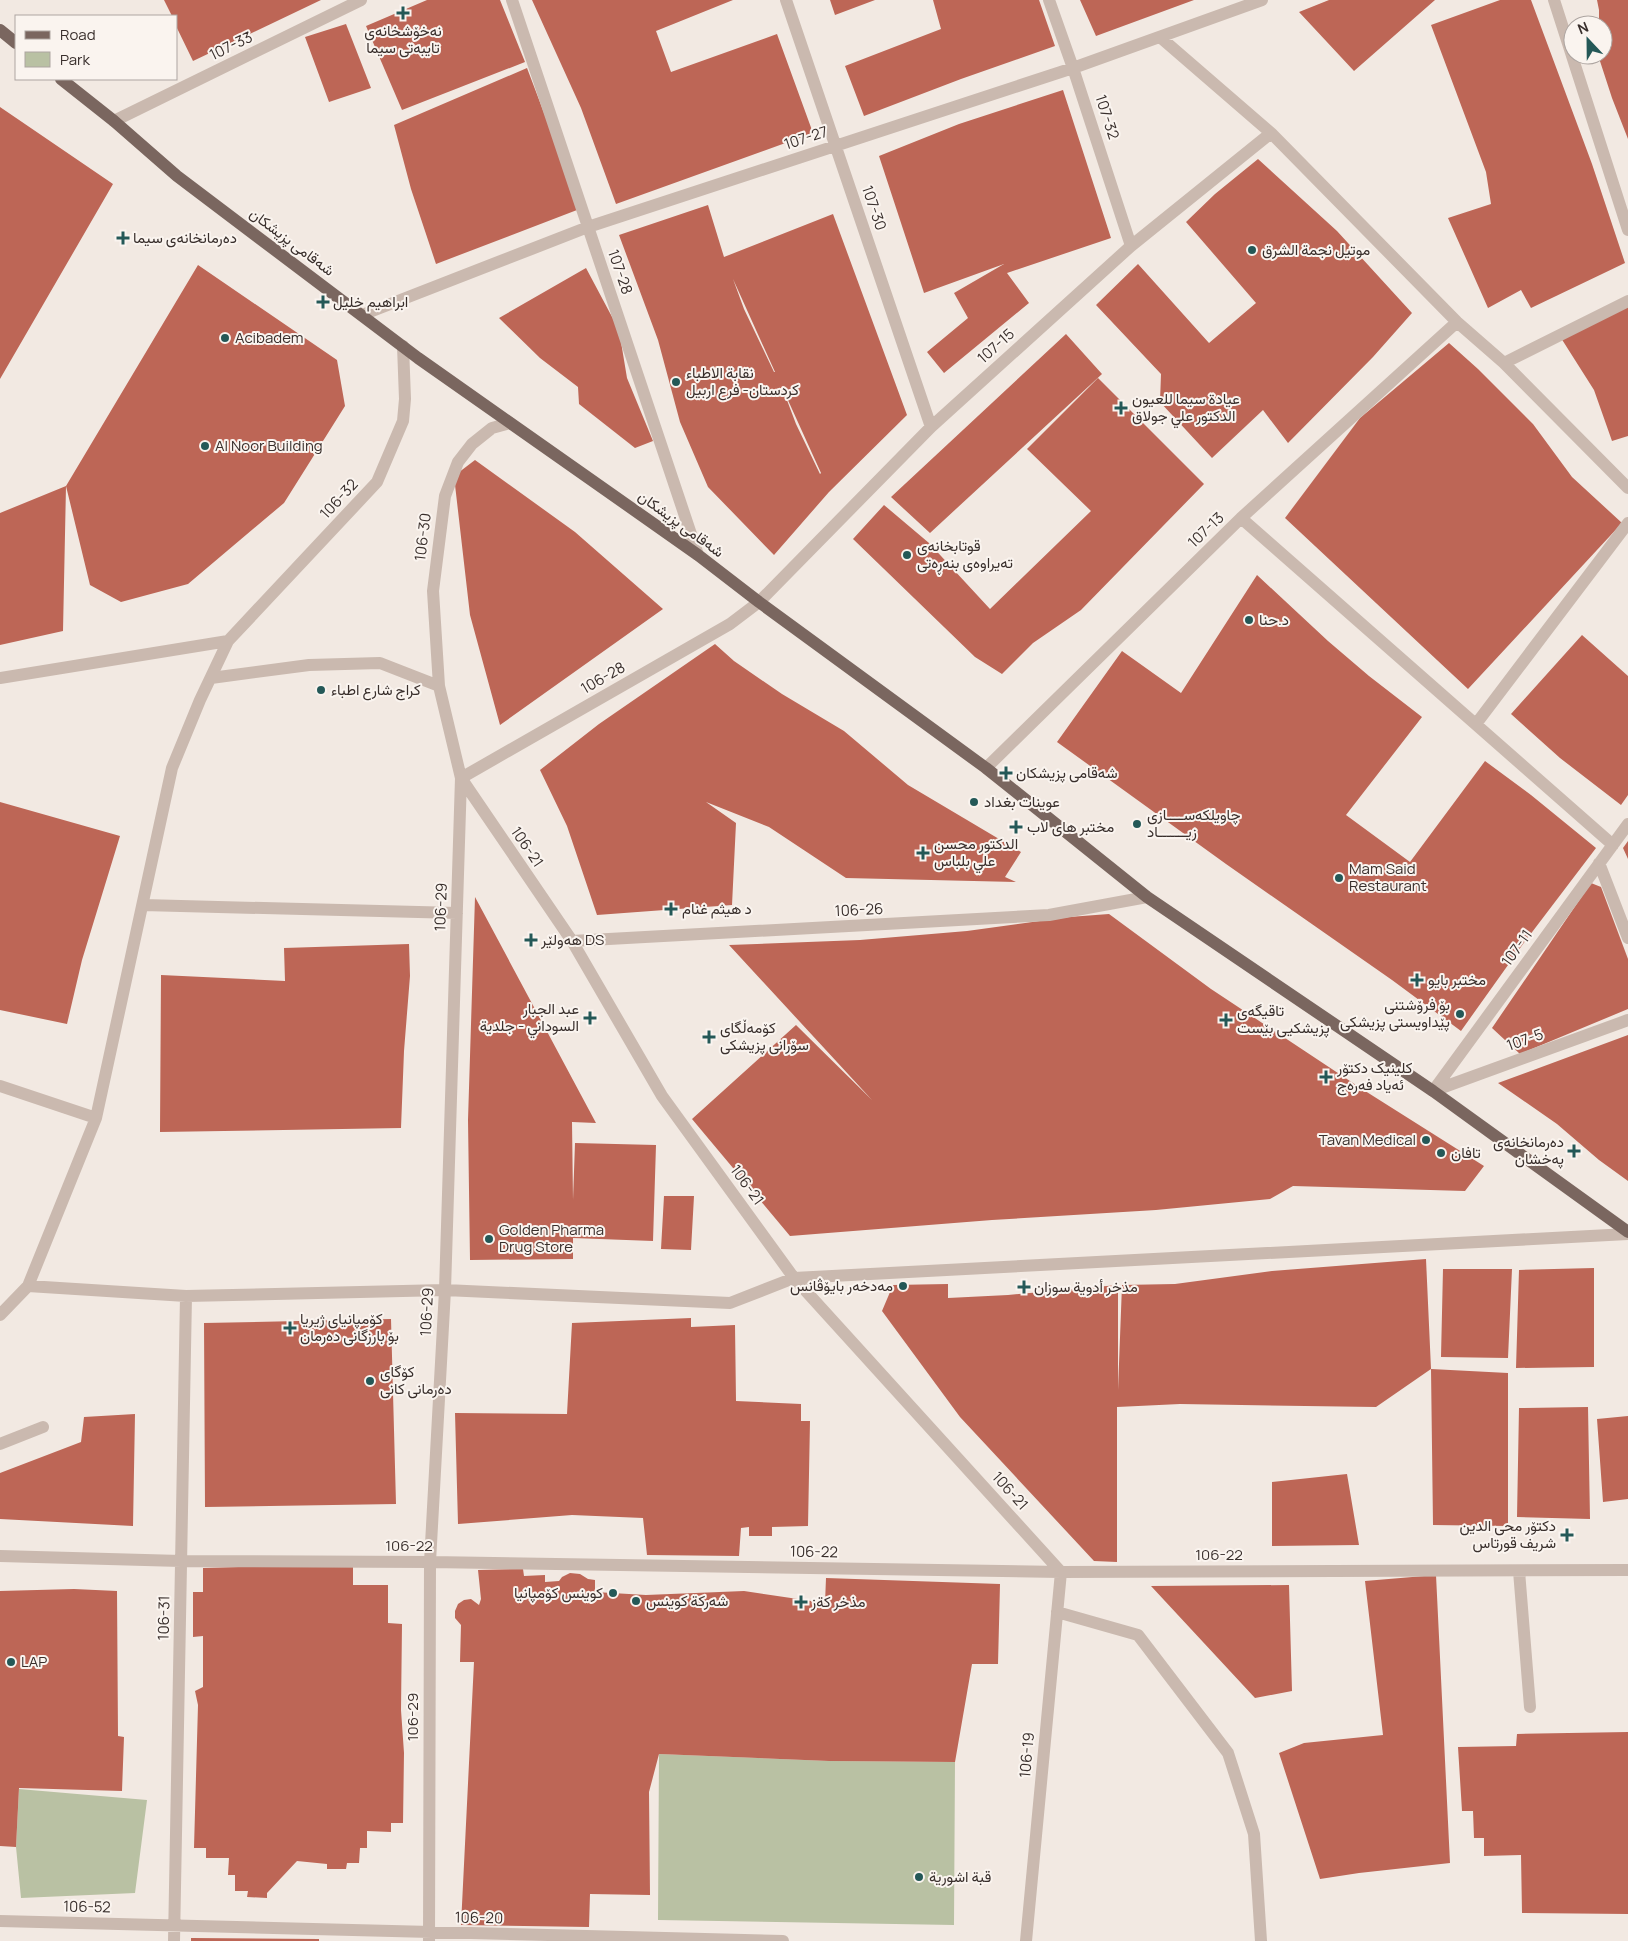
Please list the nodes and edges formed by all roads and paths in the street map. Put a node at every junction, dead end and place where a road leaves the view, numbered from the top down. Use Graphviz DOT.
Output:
graph roads {
  1 [pos="361,0"];
  2 [pos="512,0"];
  3 [pos="786,0"];
  4 [pos="1049,0"];
  5 [pos="1262,0"];
  6 [pos="1554,0"];
  7 [pos="0,30"];
  8 [pos="1160,36"];
  9 [pos="15,42"];
  10 [pos="1074,68"];
  11 [pos="62,80"];
  12 [pos="114,121"];
  13 [pos="1271,133"];
  14 [pos="836,146"];
  15 [pos="588,227"];
  16 [pos="1628,230"];
  17 [pos="1131,246"];
  18 [pos="1628,300"];
  19 [pos="362,315"];
  20 [pos="1457,322"];
  21 [pos="403,346"];
  22 [pos="1504,363"];
  23 [pos="510,423"];
  24 [pos="931,427"];
  25 [pos="1628,488"];
  26 [pos="1241,518"];
  27 [pos="1628,523"];
  28 [pos="698,555"];
  29 [pos="759,602"];
  30 [pos="228,641"];
  31 [pos="0,678"];
  32 [pos="210,678"];
  33 [pos="439,686"];
  34 [pos="1476,724"];
  35 [pos="986,768"];
  36 [pos="461,778"];
  37 [pos="1628,824"];
  38 [pos="1613,845"];
  39 [pos="1599,862"];
  40 [pos="1147,897"];
  41 [pos="143,905"];
  42 [pos="457,913"];
  43 [pos="1628,938"];
  44 [pos="572,942"];
  45 [pos="1628,1020"];
  46 [pos="0,1086"];
  47 [pos="1433,1091"];
  48 [pos="96,1118"];
  49 [pos="1628,1233"];
  50 [pos="794,1278"];
  51 [pos="28,1286"];
  52 [pos="445,1290"];
  53 [pos="186,1296"];
  54 [pos="0,1315"];
  55 [pos="43,1427"];
  56 [pos="0,1444"];
  57 [pos="0,1556"];
  58 [pos="181,1561"];
  59 [pos="430,1562"];
  60 [pos="1519,1570"];
  61 [pos="1628,1570"];
  62 [pos="1061,1572"];
  63 [pos="1057,1612"];
  64 [pos="1530,1707"];
  65 [pos="0,1922"];
  66 [pos="174,1925"];
  67 [pos="429,1937"];
  68 [pos="741,1940"];
  69 [pos="174,1941"];
  70 [pos="783,1941"];
  71 [pos="1026,1941"];
  72 [pos="1261,1941"];
  1 -- 12 [label="street, 107-33"];
  2 -- 15 [label="street, 107-28"];
  3 -- 14 [label="street, 107-30"];
  4 -- 10 [label="street, 107-32"];
  5 -- 8 [label="street, 107-27"];
  6 -- 16 [label="street"];
  7 -- 9 [label="main road"];
  8 -- 10 [label="street, 107-27"];
  8 -- 13 [label="street"];
  10 -- 14 [label="street, 107-27"];
  10 -- 17 [label="street, 107-32"];
  11 -- 12 [label="main road, شەقامی پزیشکان"];
  12 -- 19 [label="main road, شەقامی پزیشکان"];
  13 -- 17 [label="street, 107-15"];
  13 -- 20 [label="street"];
  14 -- 15 [label="street, 107-27"];
  14 -- 24 [label="street, 107-30"];
  15 -- 19 [label="street, 107-27"];
  15 -- 28 [label="street, 107-28"];
  17 -- 24 [label="street, 107-15"];
  18 -- 22 [label="street"];
  19 -- 21 [label="main road, شەقامی پزیشکان"];
  20 -- 22 [label="street"];
  20 -- 26 [label="street, 107-13"];
  21 -- 23 [label="main road, شەقامی پزیشکان"];
  21 -- 30 [label="street, 106-32"];
  22 -- 25 [label="street"];
  23 -- 28 [label="main road, شەقامی پزیشکان"];
  23 -- 33 [label="street, 106-30"];
  24 -- 29 [label="street, 107-15"];
  26 -- 34 [label="street"];
  26 -- 35 [label="street, 107-13"];
  27 -- 34 [label="street"];
  28 -- 29 [label="main road, شەقامی پزیشکان"];
  29 -- 35 [label="main road, شەقامی پزیشکان"];
  29 -- 36 [label="street, 106-28"];
  30 -- 31 [label="street"];
  30 -- 32 [label="street, 106-32"];
  32 -- 33 [label="street"];
  32 -- 41 [label="street, 106-32"];
  33 -- 36 [label="street, 106-29"];
  34 -- 38 [label="street"];
  35 -- 40 [label="main road, شەقامی پزیشکان"];
  36 -- 42 [label="street, 106-29"];
  36 -- 44 [label="street, 106-21"];
  37 -- 38 [label="street, 107-11"];
  38 -- 39 [label="street, 107-11"];
  39 -- 43 [label="street"];
  39 -- 47 [label="street, 107-11"];
  40 -- 44 [label="street, 106-26"];
  40 -- 47 [label="main road, شەقامی پزیشکان"];
  41 -- 42 [label="street"];
  41 -- 48 [label="street, 106-32"];
  42 -- 52 [label="street, 106-29"];
  44 -- 50 [label="street, 106-21"];
  45 -- 47 [label="street, 107-5"];
  46 -- 48 [label="street"];
  47 -- 49 [label="main road, شەقامی پزیشکان"];
  48 -- 51 [label="street, 106-32"];
  49 -- 50 [label="street"];
  50 -- 52 [label="street"];
  50 -- 62 [label="street, 106-21"];
  51 -- 53 [label="street"];
  51 -- 54 [label="street"];
  52 -- 53 [label="street"];
  52 -- 59 [label="street, 106-29"];
  53 -- 58 [label="street, 106-31"];
  55 -- 56 [label="street"];
  57 -- 58 [label="street, 106-22"];
  58 -- 59 [label="street, 106-22"];
  58 -- 66 [label="street, 106-31"];
  59 -- 62 [label="street, 106-22"];
  59 -- 67 [label="street, 106-29"];
  60 -- 61 [label="street, 106-22"];
  60 -- 62 [label="street, 106-22"];
  60 -- 64 [label="street"];
  62 -- 63 [label="street, 106-19"];
  63 -- 71 [label="street, 106-19"];
  63 -- 72 [label="street"];
  65 -- 66 [label="street, 106-52"];
  66 -- 67 [label="street, 106-20"];
  66 -- 69 [label="street, 106-31"];
  67 -- 68 [label="street, 106-20"];
  68 -- 70 [label="street, 106-20"];
}
